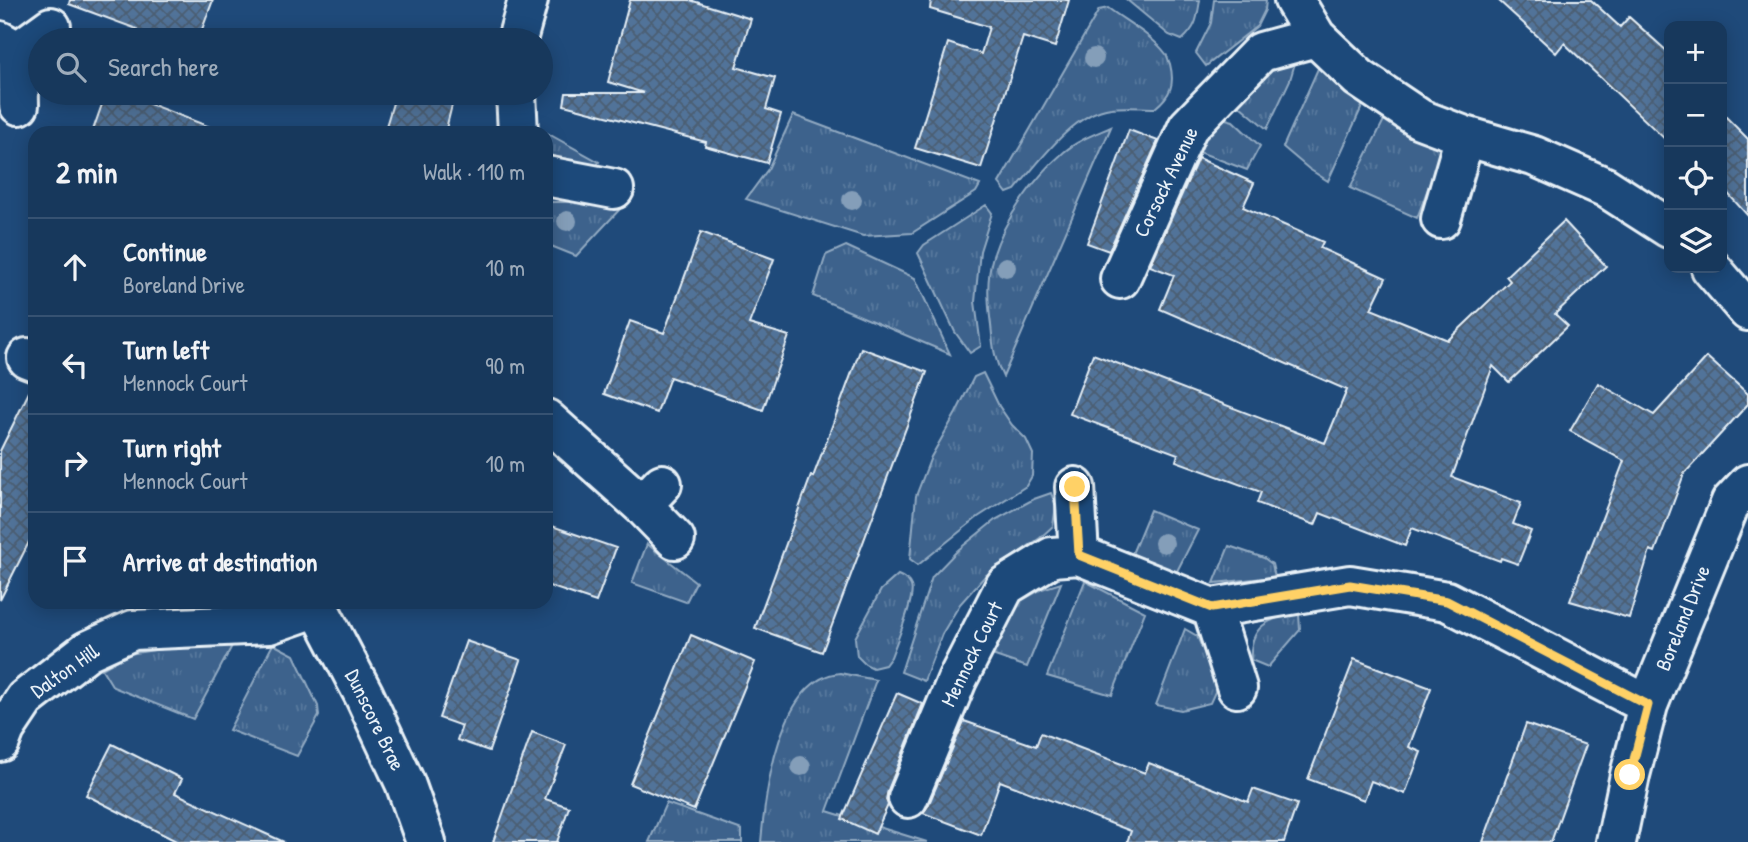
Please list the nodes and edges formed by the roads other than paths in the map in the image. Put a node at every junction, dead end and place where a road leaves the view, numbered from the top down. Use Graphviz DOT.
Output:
graph roads {
  1 [pos="528,0"];
  2 [pos="1294,0"];
  3 [pos="520,28"];
  4 [pos="28,37"];
  5 [pos="1316,37"];
  6 [pos="9,46"];
  7 [pos="19,104"];
  8 [pos="517,105"];
  9 [pos="518,126"];
  10 [pos="1465,136"];
  11 [pos="553,177"];
  12 [pos="614,188"];
  13 [pos="1441,219"];
  14 [pos="1664,225"];
  15 [pos="1715,273"];
  16 [pos="1120,279"];
  17 [pos="1748,311"];
  18 [pos="553,424"];
  19 [pos="1748,484"];
  20 [pos="1075,487"];
  21 [pos="675,539"];
  22 [pos="1079,555"];
  23 [pos="1212,608"];
  24 [pos="307,609"];
  25 [pos="321,609"];
  26 [pos="131,616"];
  27 [pos="1237,688"];
  28 [pos="1648,705"];
  29 [pos="0,742"];
  30 [pos="908,798"];
  31 [pos="426,842"];
  32 [pos="1616,842"];
  1 -- 3 [label="street"];
  2 -- 5 [label="street"];
  4 -- 6 [label="street"];
  5 -- 10 [label="street"];
  5 -- 16 [label="street, Corsock Avenue"];
  6 -- 7 [label="street"];
  8 -- 9 [label="street"];
  10 -- 13 [label="street"];
  10 -- 14 [label="street"];
  11 -- 12 [label="street"];
  15 -- 17 [label="street"];
  18 -- 21 [label="street"];
  19 -- 28 [label="street, Boreland Drive"];
  20 -- 22 [label="street"];
  22 -- 23 [label="street"];
  22 -- 30 [label="street, Mennock Court"];
  23 -- 27 [label="street"];
  23 -- 28 [label="street"];
  24 -- 26 [label="street, Dalton Hill"];
  25 -- 31 [label="street, Dunscore Brae"];
  26 -- 29 [label="street, Dalton Hill"];
  28 -- 32 [label="street, Boreland Drive"];
}
